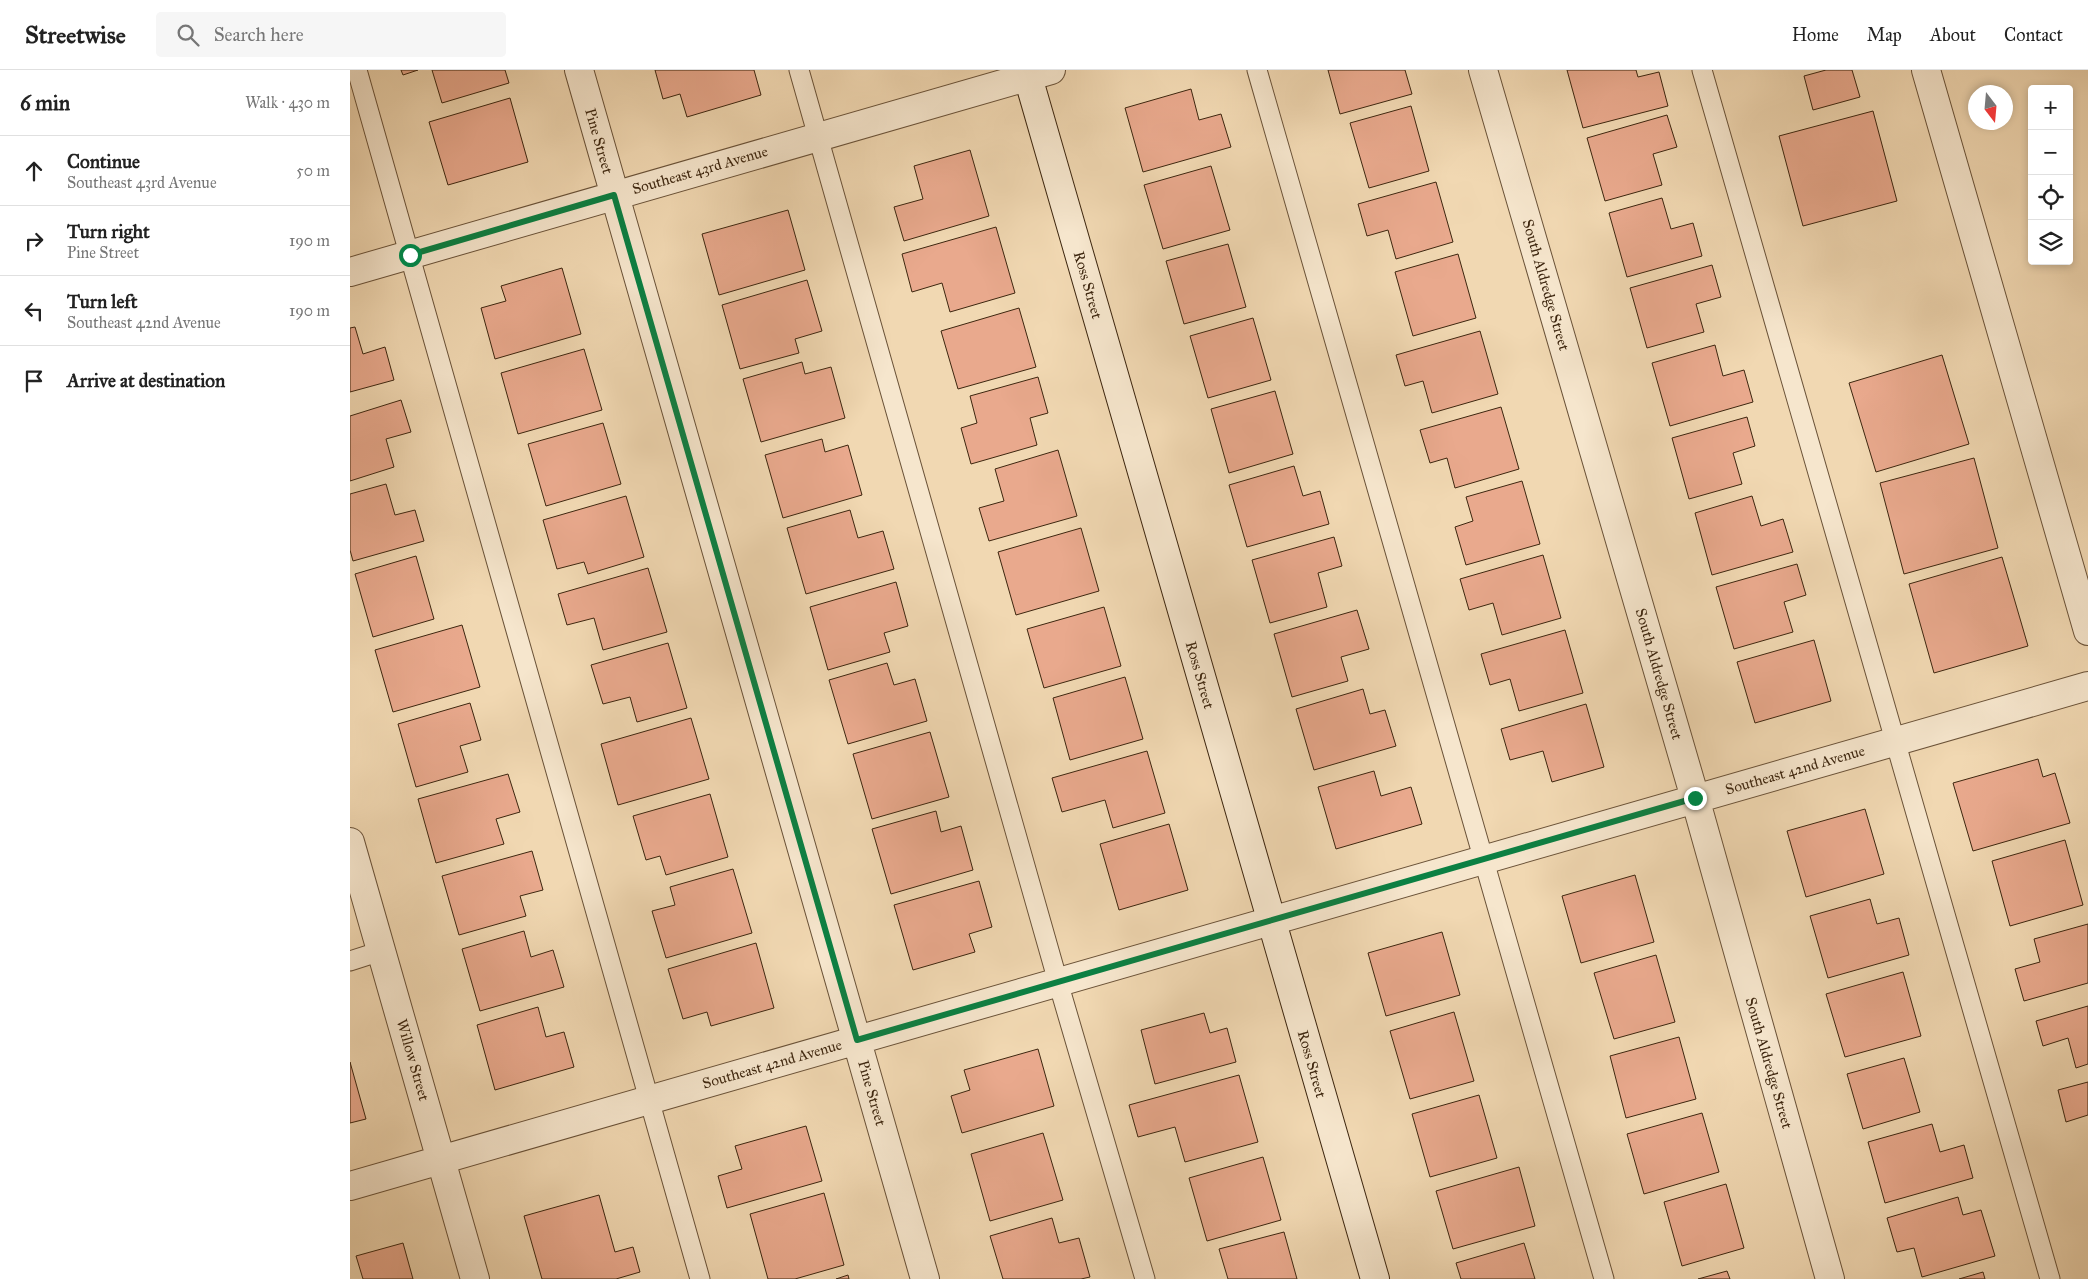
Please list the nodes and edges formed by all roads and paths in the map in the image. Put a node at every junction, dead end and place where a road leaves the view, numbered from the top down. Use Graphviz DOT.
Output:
graph roads {
  1 [pos="356,70"];
  2 [pos="579,70"];
  3 [pos="800,70"];
  4 [pos="1257,70"];
  5 [pos="1483,70"];
  6 [pos="1702,70"];
  7 [pos="1926,70"];
  8 [pos="1035,72"];
  9 [pos="819,136"];
  10 [pos="614,195"];
  11 [pos="410,255"];
  12 [pos="350,272"];
  13 [pos="2088,631"];
  14 [pos="2088,686"];
  15 [pos="1894,742"];
  16 [pos="1695,798"];
  17 [pos="350,842"];
  18 [pos="1483,860"];
  19 [pos="1271,921"];
  20 [pos="382,952"];
  21 [pos="350,961"];
  22 [pos="1058,982"];
  23 [pos="857,1040"];
  24 [pos="648,1100"];
  25 [pos="441,1159"];
  26 [pos="350,1186"];
  27 [pos="475,1279"];
  28 [pos="700,1279"];
  29 [pos="926,1279"];
  30 [pos="1145,1279"];
  31 [pos="1375,1279"];
  32 [pos="1604,1279"];
  33 [pos="1830,1279"];
  34 [pos="2050,1279"];
  1 -- 11 [label="lane"];
  2 -- 10 [label="street, Pine Street"];
  3 -- 9 [label="lane"];
  4 -- 18 [label="lane"];
  5 -- 16 [label="street, South Aldredge Street"];
  6 -- 15 [label="lane"];
  7 -- 13 [label="street"];
  8 -- 9 [label="street, Southeast 43rd Avenue"];
  8 -- 19 [label="street, Ross Street"];
  9 -- 10 [label="street, Southeast 43rd Avenue"];
  9 -- 22 [label="lane"];
  10 -- 11 [label="street, Southeast 43rd Avenue"];
  10 -- 23 [label="street, Pine Street"];
  11 -- 12 [label="street, Southeast 43rd Avenue"];
  11 -- 24 [label="lane"];
  14 -- 15 [label="street, Southeast 42nd Avenue"];
  15 -- 16 [label="street, Southeast 42nd Avenue"];
  15 -- 34 [label="lane"];
  16 -- 18 [label="street, Southeast 42nd Avenue"];
  16 -- 33 [label="street, South Aldredge Street"];
  17 -- 20 [label="street, Willow Street"];
  18 -- 19 [label="street, Southeast 42nd Avenue"];
  18 -- 32 [label="lane"];
  19 -- 22 [label="street, Southeast 42nd Avenue"];
  19 -- 31 [label="street, Ross Street"];
  20 -- 21 [label="lane"];
  20 -- 25 [label="street, Willow Street"];
  22 -- 23 [label="street, Southeast 42nd Avenue"];
  22 -- 30 [label="lane"];
  23 -- 24 [label="street, Southeast 42nd Avenue"];
  23 -- 29 [label="street, Pine Street"];
  24 -- 25 [label="street, Southeast 42nd Avenue"];
  24 -- 28 [label="lane"];
  25 -- 26 [label="street, Southeast 42nd Avenue"];
  25 -- 27 [label="street, Willow Street"];
}
